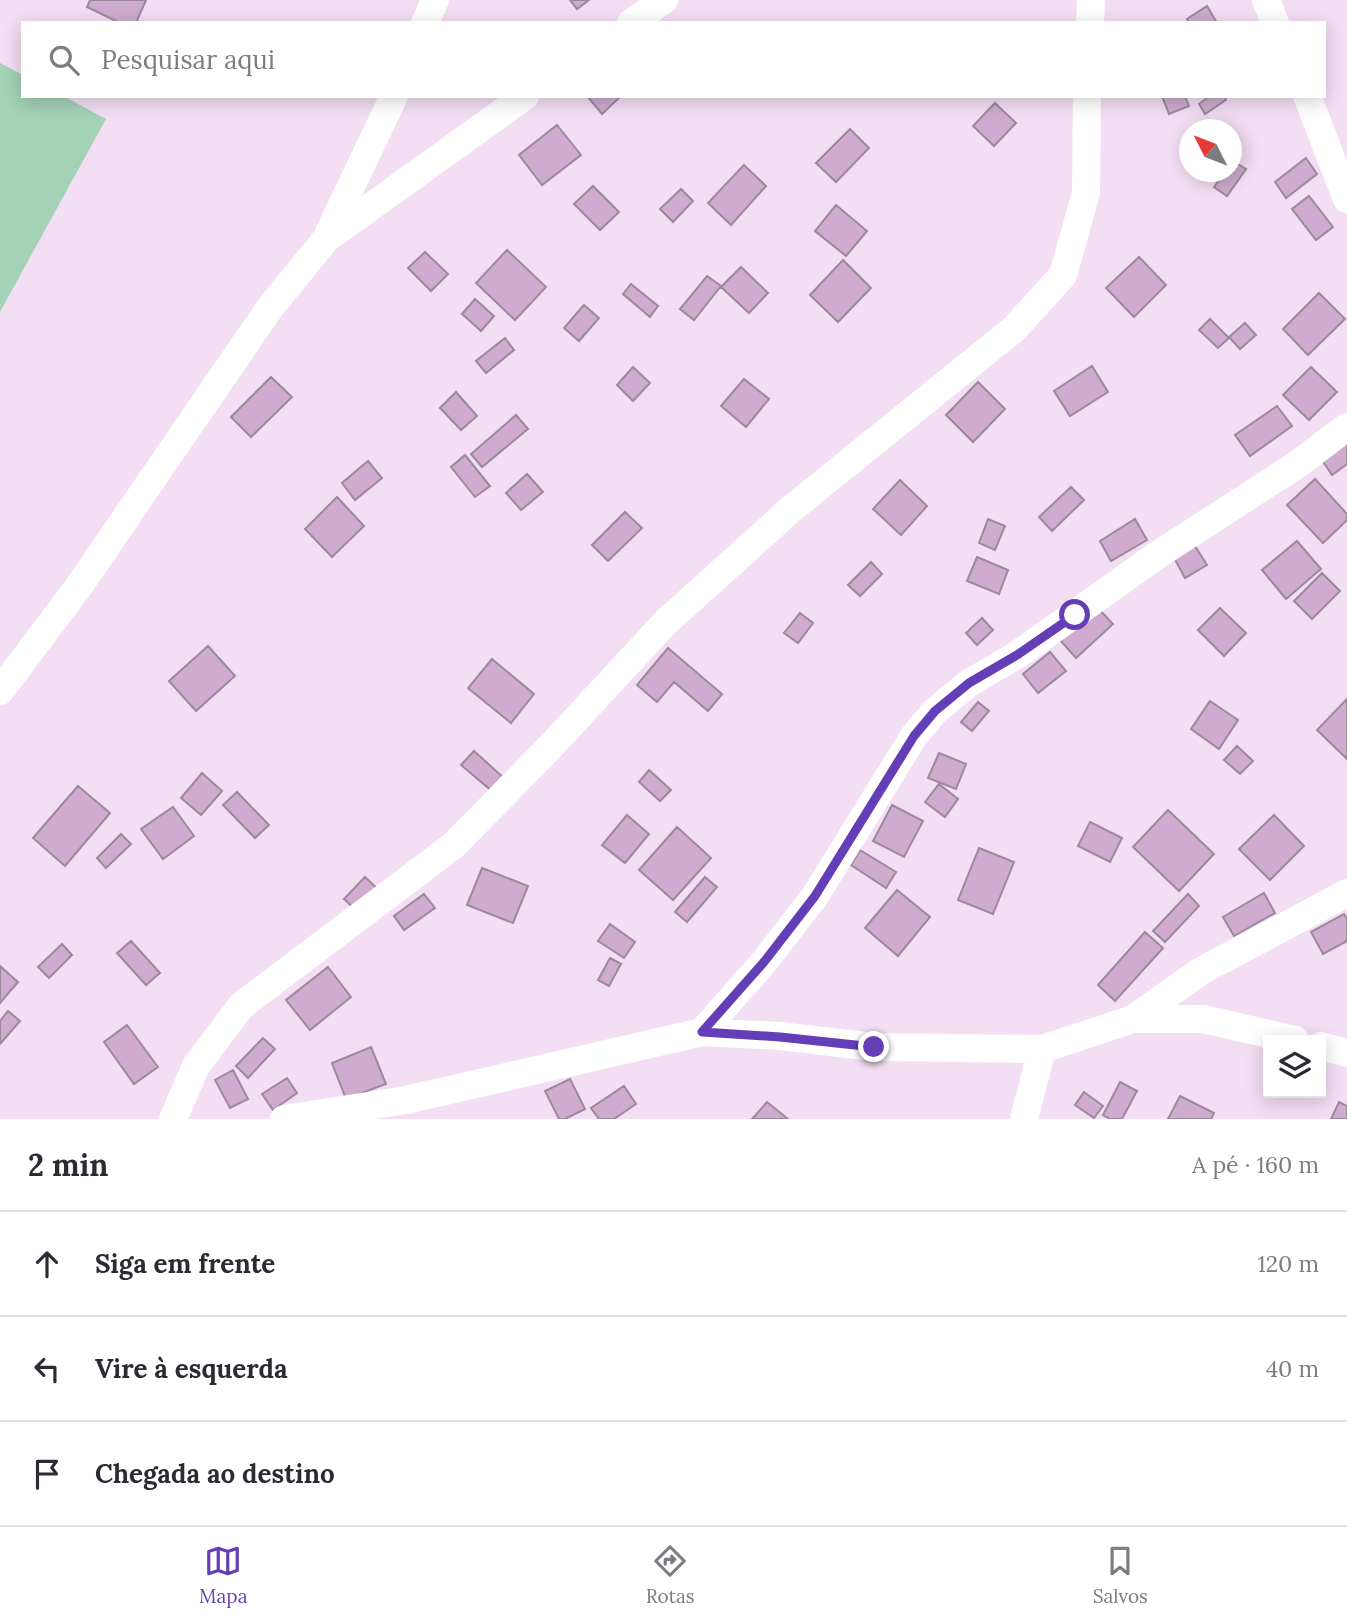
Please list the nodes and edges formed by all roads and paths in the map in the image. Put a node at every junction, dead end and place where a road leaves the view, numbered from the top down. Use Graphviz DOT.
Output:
graph roads {
  1 [pos="435,0"];
  2 [pos="664,0"];
  3 [pos="1091,0"];
  4 [pos="1266,0"];
  5 [pos="426,21"];
  6 [pos="634,21"];
  7 [pos="1090,21"];
  8 [pos="1274,21"];
  9 [pos="393,98"];
  10 [pos="522,98"];
  11 [pos="1087,98"];
  12 [pos="1308,98"];
  13 [pos="1347,199"];
  14 [pos="326,239"];
  15 [pos="1347,427"];
  16 [pos="0,691"];
  17 [pos="1347,893"];
  18 [pos="1133,1019"];
  19 [pos="702,1032"];
  20 [pos="1273,1035"];
  21 [pos="1326,1047"];
  22 [pos="1042,1049"];
  23 [pos="1347,1053"];
  24 [pos="173,1119"];
  25 [pos="284,1119"];
  26 [pos="1024,1119"];
  1 -- 5 [label="street"];
  2 -- 6 [label="street"];
  3 -- 7 [label="street"];
  4 -- 8 [label="street"];
  9 -- 14 [label="street"];
  10 -- 14 [label="street"];
  11 -- 24 [label="street"];
  12 -- 13 [label="street"];
  14 -- 16 [label="street"];
  15 -- 19 [label="street"];
  17 -- 18 [label="street"];
  18 -- 20 [label="street"];
  18 -- 22 [label="street"];
  19 -- 22 [label="street"];
  19 -- 25 [label="street"];
  21 -- 23 [label="street"];
  22 -- 26 [label="street"];
}
